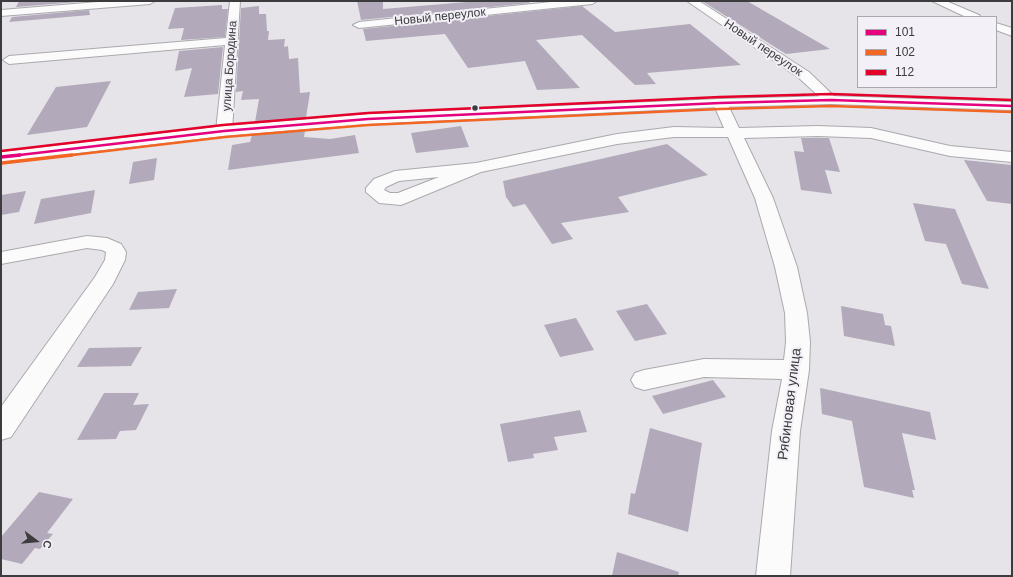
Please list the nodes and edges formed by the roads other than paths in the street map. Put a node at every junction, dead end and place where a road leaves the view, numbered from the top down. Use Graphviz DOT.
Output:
graph roads {
  1 [pos="150,1"];
  2 [pos="235,1"];
  3 [pos="592,1"];
  4 [pos="692,1"];
  5 [pos="937,1"];
  6 [pos="1,14"];
  7 [pos="973,16"];
  8 [pos="360,25"];
  9 [pos="997,26"];
  10 [pos="1012,32"];
  11 [pos="231,41"];
  12 [pos="9,60"];
  13 [pos="831,100"];
  14 [pos="720,103"];
  15 [pos="1012,106"];
  16 [pos="224,131"];
  17 [pos="734,132"];
  18 [pos="1,157"];
  19 [pos="1012,157"];
  20 [pos="476,168"];
  21 [pos="1,258"];
  22 [pos="796,370"];
  23 [pos="644,380"];
  24 [pos="1,429"];
  25 [pos="773,576"];
  1 -- 6 [label="street"];
  2 -- 11 [label="street, улица Бородина"];
  3 -- 8 [label="street, Новый переулок"];
  4 -- 13 [label="street, Новый переулок"];
  5 -- 7 [label="street"];
  9 -- 10 [label="street"];
  11 -- 12 [label="street"];
  11 -- 16 [label="street, улица Бородина"];
  13 -- 14 [label="street"];
  13 -- 15 [label="street"];
  14 -- 16 [label="street"];
  14 -- 17 [label="street, Рябиновая улица"];
  16 -- 18 [label="street"];
  17 -- 19 [label="street"];
  17 -- 20 [label="street"];
  17 -- 22 [label="street, Рябиновая улица"];
  21 -- 24 [label="street"];
  22 -- 23 [label="street"];
  22 -- 25 [label="street, Рябиновая улица"];
}
